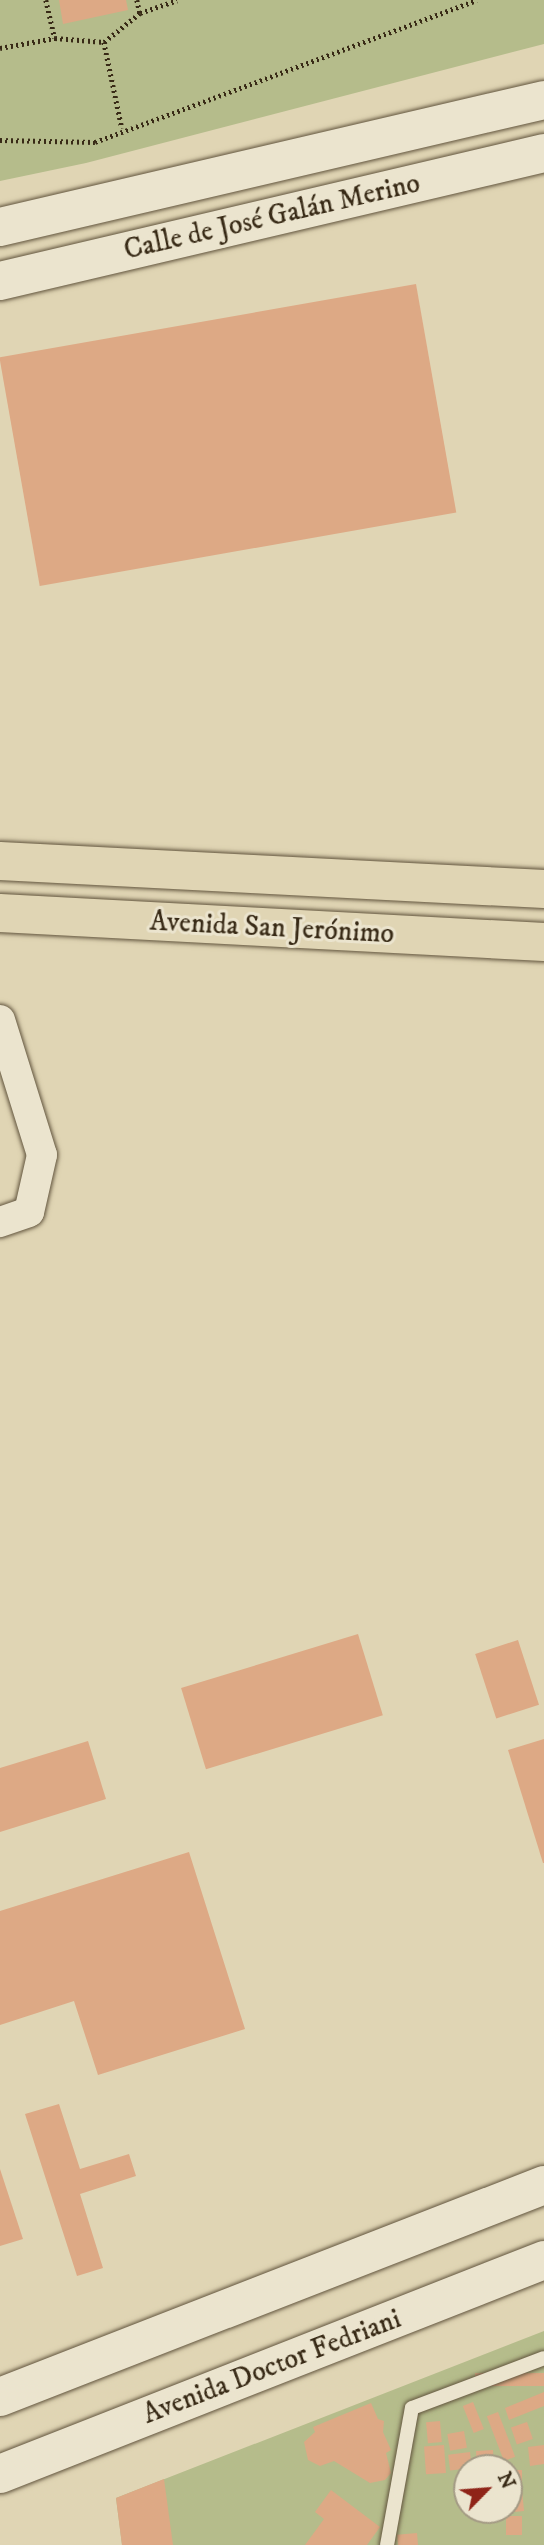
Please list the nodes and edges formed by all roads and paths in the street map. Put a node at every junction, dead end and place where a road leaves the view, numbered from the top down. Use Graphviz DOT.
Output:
graph roads {
  1 [pos="47,0"];
  2 [pos="137,0"];
  3 [pos="177,0"];
  4 [pos="476,0"];
  5 [pos="140,13"];
  6 [pos="55,38"];
  7 [pos="103,43"];
  8 [pos="0,48"];
  9 [pos="544,100"];
  10 [pos="122,128"];
  11 [pos="0,140"];
  12 [pos="544,153"];
  13 [pos="0,226"];
  14 [pos="0,281"];
  15 [pos="0,861"];
  16 [pos="544,889"];
  17 [pos="0,914"];
  18 [pos="544,942"];
  19 [pos="0,1020"];
  20 [pos="0,1222"];
  21 [pos="544,2185"];
  22 [pos="544,2260"];
  23 [pos="544,2358"];
  24 [pos="0,2397"];
  25 [pos="0,2474"];
  26 [pos="387,2545"];
  1 -- 6 [label="path"];
  2 -- 5 [label="path"];
  3 -- 5 [label="path"];
  4 -- 10 [label="path"];
  5 -- 7 [label="path"];
  6 -- 7 [label="path"];
  6 -- 8 [label="path"];
  7 -- 10 [label="path"];
  9 -- 13 [label="main road, Calle de José Galán Merino"];
  10 -- 11 [label="path"];
  12 -- 14 [label="main road, Calle de José Galán Merino"];
  15 -- 16 [label="main road, Avenida San Jerónimo"];
  17 -- 18 [label="main road, Avenida San Jerónimo"];
  19 -- 20 [label="street"];
  21 -- 24 [label="main road"];
  22 -- 25 [label="main road, Avenida Doctor Fedriani"];
  23 -- 26 [label="lane"];
}
